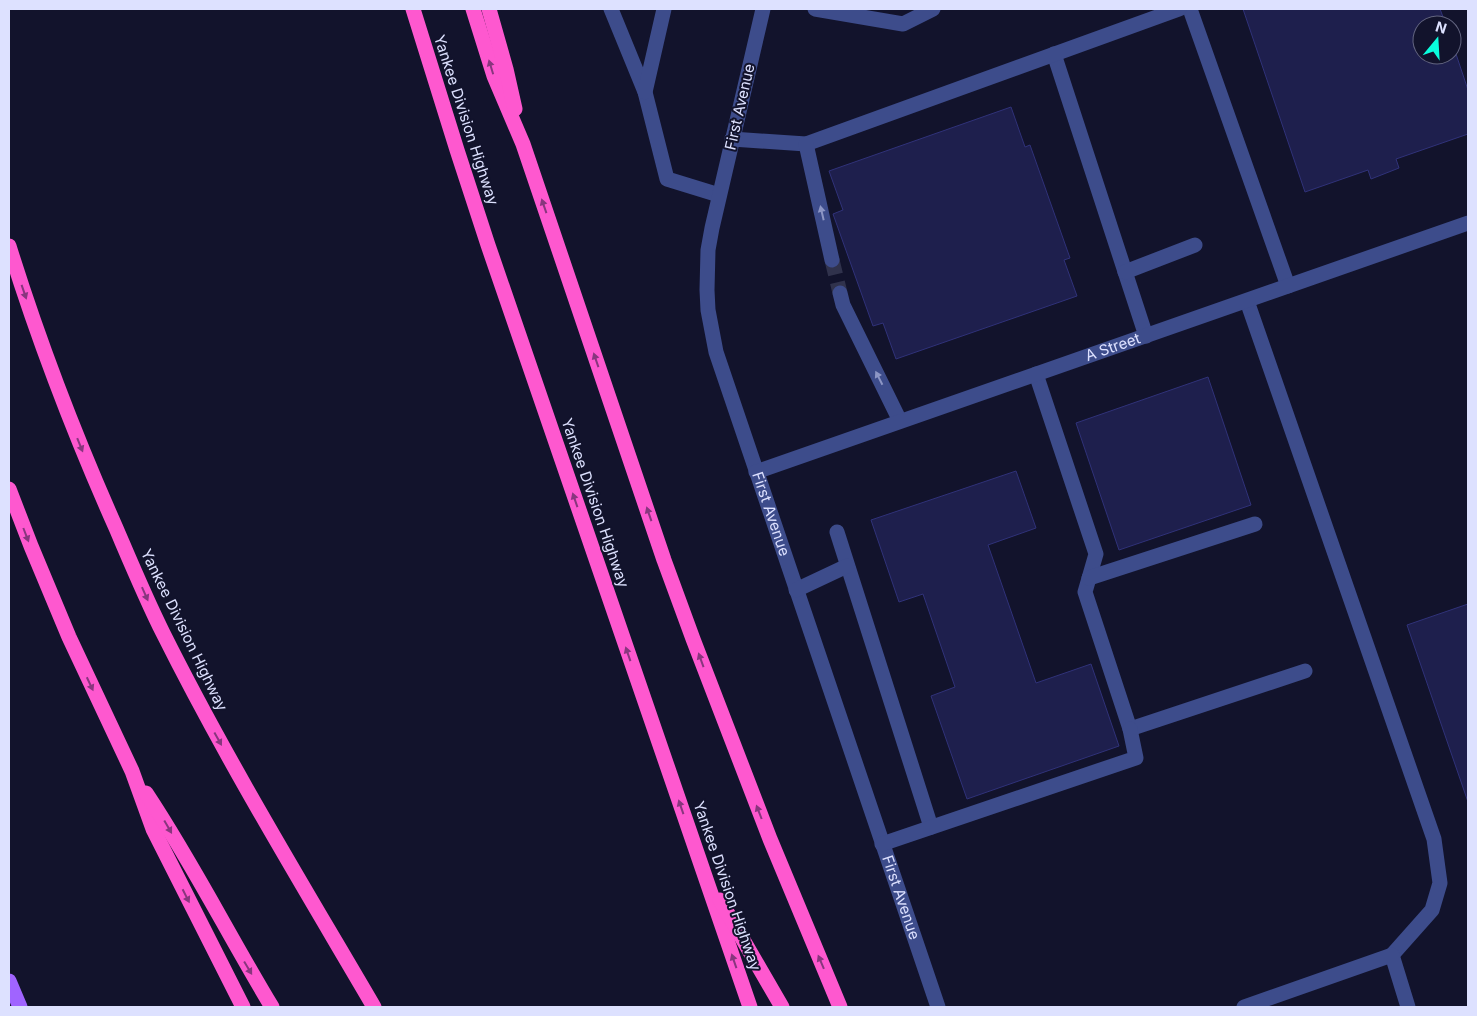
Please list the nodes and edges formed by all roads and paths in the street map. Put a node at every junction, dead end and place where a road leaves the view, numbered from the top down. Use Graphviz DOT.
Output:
graph roads {
  1 [pos="413,9"];
  2 [pos="473,9"];
  3 [pos="488,9"];
  4 [pos="611,9"];
  5 [pos="664,9"];
  6 [pos="763,9"];
  7 [pos="815,9"];
  8 [pos="933,9"];
  9 [pos="1179,9"];
  10 [pos="1190,9"];
  11 [pos="1054,54"];
  12 [pos="645,92"];
  13 [pos="732,139"];
  14 [pos="523,144"];
  15 [pos="806,144"];
  16 [pos="719,195"];
  17 [pos="1468,223"];
  18 [pos="1194,244"];
  19 [pos="9,246"];
  20 [pos="832,260"];
  21 [pos="1125,272"];
  22 [pos="1288,286"];
  23 [pos="840,293"];
  24 [pos="1246,301"];
  25 [pos="1146,336"];
  26 [pos="1036,374"];
  27 [pos="900,421"];
  28 [pos="756,472"];
  29 [pos="9,490"];
  30 [pos="1255,524"];
  31 [pos="837,532"];
  32 [pos="847,566"];
  33 [pos="1089,578"];
  34 [pos="796,590"];
  35 [pos="1305,671"];
  36 [pos="1130,729"];
  37 [pos="132,771"];
  38 [pos="932,827"];
  39 [pos="882,844"];
  40 [pos="703,871"];
  41 [pos="1392,955"];
  42 [pos="9,981"];
  43 [pos="20,1007"];
  44 [pos="243,1007"];
  45 [pos="272,1007"];
  46 [pos="374,1007"];
  47 [pos="750,1007"];
  48 [pos="782,1007"];
  49 [pos="840,1007"];
  50 [pos="938,1007"];
  51 [pos="1244,1007"];
  52 [pos="1408,1007"];
  40 -- 1 [label="highway, Yankee Division Highway, one-way"];
  14 -- 2 [label="highway, one-way"];
  3 -- 14 [label="highway"];
  4 -- 12 [label="street"];
  5 -- 12 [label="street"];
  6 -- 13 [label="street, First Avenue"];
  7 -- 8 [label="street"];
  9 -- 11 [label="street"];
  10 -- 22 [label="street"];
  11 -- 15 [label="street"];
  11 -- 21 [label="street"];
  12 -- 16 [label="street"];
  13 -- 15 [label="street"];
  13 -- 16 [label="street, First Avenue"];
  49 -- 14 [label="highway, one-way"];
  20 -- 15 [label="street, one-way"];
  16 -- 28 [label="street, First Avenue"];
  17 -- 22 [label="street, A Street"];
  18 -- 21 [label="street"];
  19 -- 46 [label="highway, Yankee Division Highway, one-way"];
  21 -- 25 [label="street"];
  22 -- 24 [label="street, A Street"];
  27 -- 23 [label="street, one-way"];
  24 -- 25 [label="street, A Street"];
  24 -- 41 [label="street"];
  25 -- 26 [label="street, A Street"];
  26 -- 27 [label="street, A Street"];
  26 -- 33 [label="street"];
  27 -- 28 [label="street, A Street"];
  28 -- 34 [label="street, First Avenue"];
  29 -- 37 [label="highway, one-way"];
  30 -- 33 [label="street"];
  31 -- 32 [label="street"];
  32 -- 34 [label="street"];
  32 -- 38 [label="street"];
  33 -- 36 [label="street"];
  34 -- 39 [label="street, First Avenue"];
  35 -- 36 [label="street"];
  36 -- 38 [label="street"];
  37 -- 44 [label="highway, one-way"];
  37 -- 45 [label="highway, one-way"];
  38 -- 39 [label="street"];
  39 -- 50 [label="street, First Avenue"];
  47 -- 40 [label="highway, Yankee Division Highway, one-way"];
  40 -- 48 [label="highway"];
  41 -- 51 [label="street"];
  41 -- 52 [label="street"];
  42 -- 43 [label="main road"];
}
